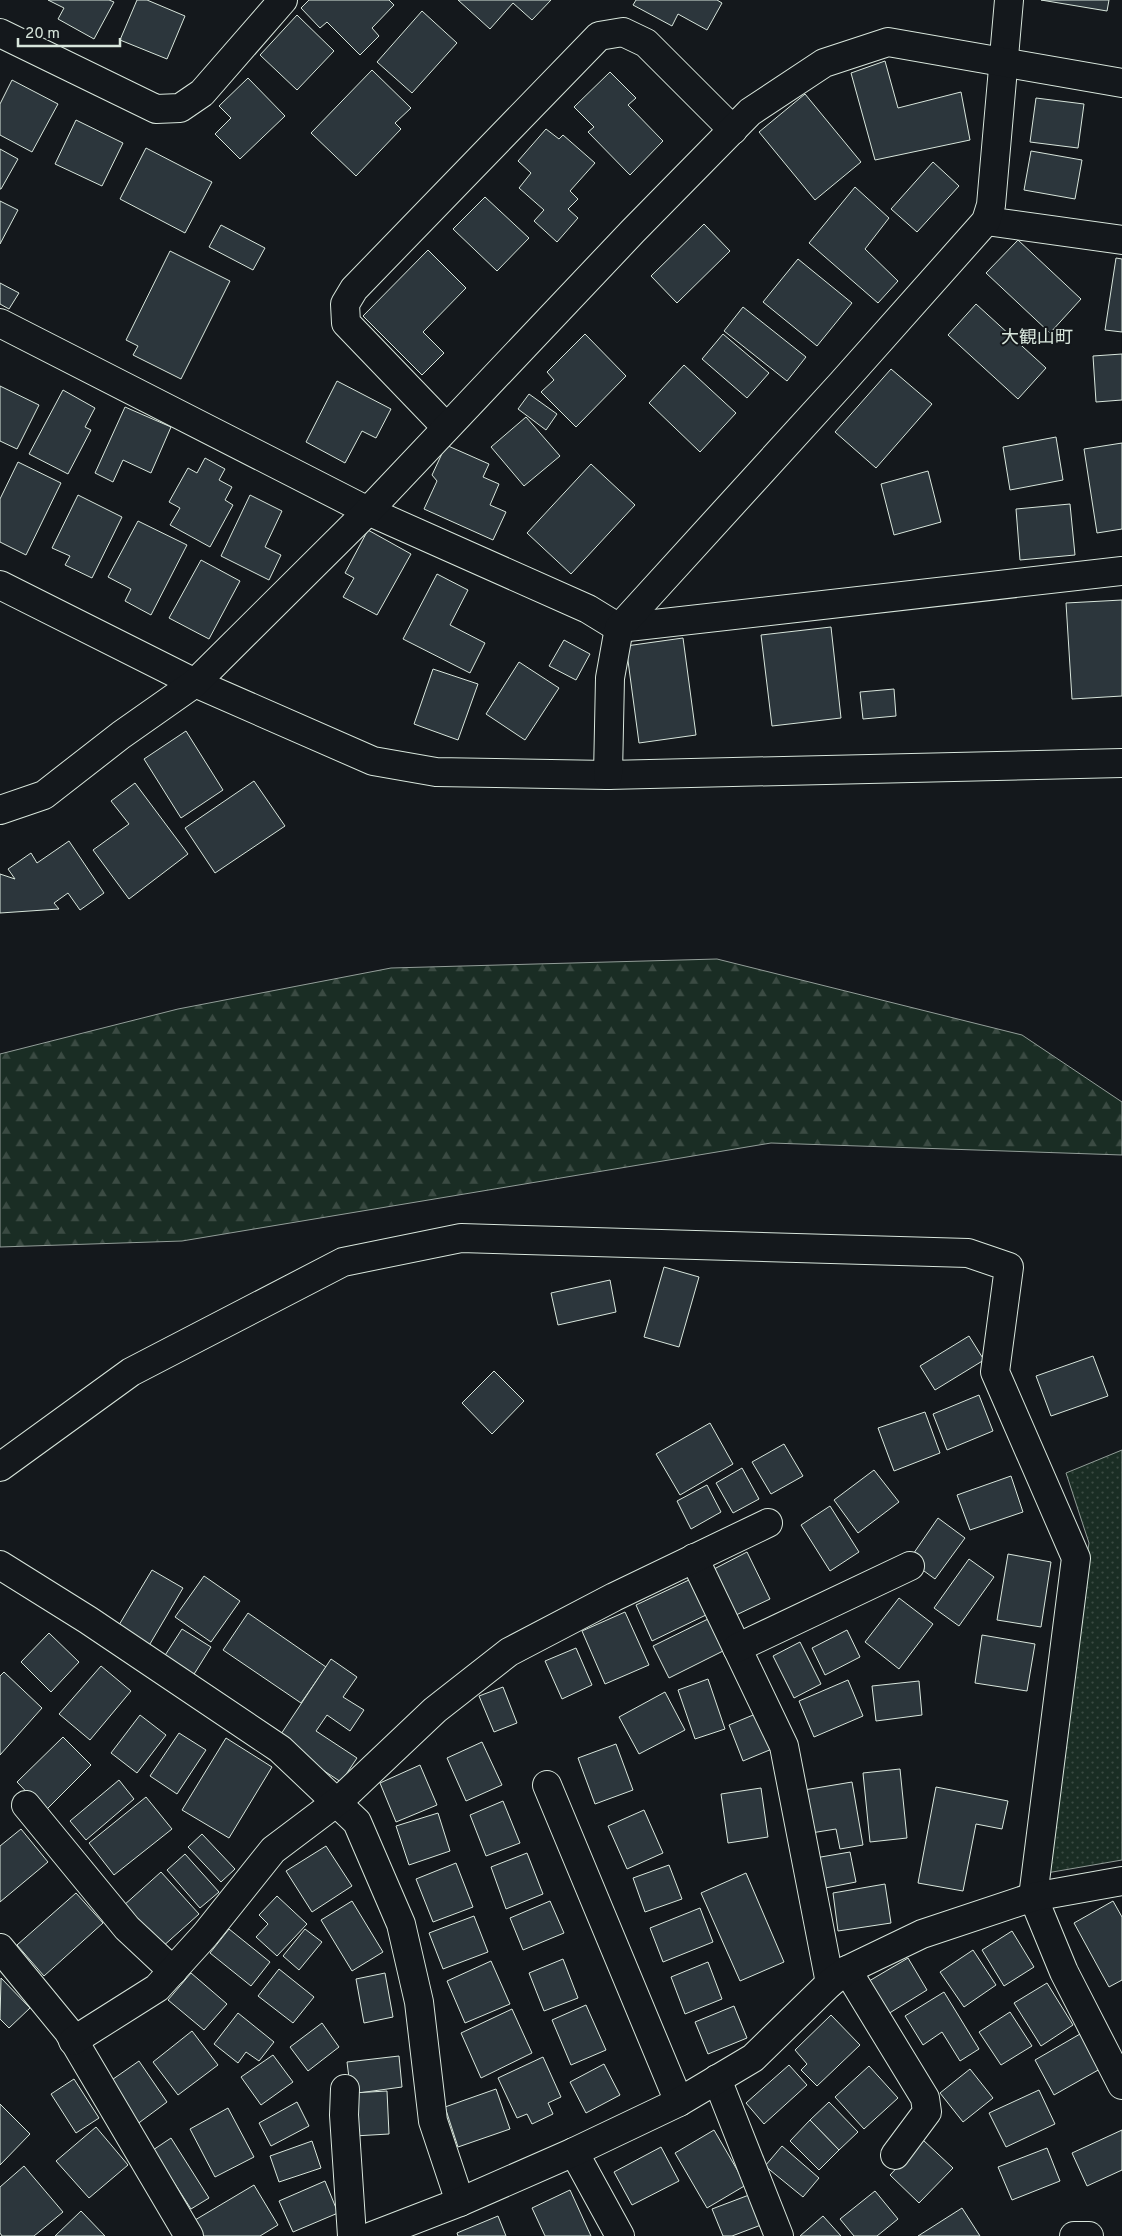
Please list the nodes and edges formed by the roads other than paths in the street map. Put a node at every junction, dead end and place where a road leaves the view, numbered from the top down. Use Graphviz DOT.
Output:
graph roads {
  1 [pos="283,0"];
  2 [pos="1009,0"];
  3 [pos="0,33"];
  4 [pos="1004,62"];
  5 [pos="1122,83"];
  6 [pos="733,130"];
  7 [pos="986,221"];
  8 [pos="1122,240"];
  9 [pos="0,323"];
  10 [pos="446,427"];
  11 [pos="368,511"];
  12 [pos="1122,572"];
  13 [pos="0,585"];
  14 [pos="620,628"];
  15 [pos="196,683"];
  16 [pos="1122,763"];
  17 [pos="608,775"];
  18 [pos="0,810"];
  19 [pos="0,1467"];
  20 [pos="768,1523"];
  21 [pos="694,1558"];
  22 [pos="0,1565"];
  23 [pos="910,1566"];
  24 [pos="737,1648"];
  25 [pos="548,1785"];
  26 [pos="336,1802"];
  27 [pos="26,1805"];
  28 [pos="1122,1881"];
  29 [pos="1033,1897"];
  30 [pos="0,1948"];
  31 [pos="173,1971"];
  32 [pos="838,1976"];
  33 [pos="73,2041"];
  34 [pos="717,2079"];
  35 [pos="1122,2085"];
  36 [pos="345,2089"];
  37 [pos="679,2102"];
  38 [pos="574,2152"];
  39 [pos="895,2155"];
  40 [pos="460,2202"];
  41 [pos="369,2235"];
  42 [pos="189,2236"];
  43 [pos="620,2236"];
  44 [pos="778,2236"];
  45 [pos="1074,2236"];
  46 [pos="1089,2236"];
  1 -- 3 [label="street"];
  2 -- 4 [label="street"];
  4 -- 5 [label="street"];
  4 -- 6 [label="street"];
  4 -- 7 [label="street"];
  6 -- 10 [label="street"];
  6 -- 10 [label="street"];
  7 -- 8 [label="street"];
  7 -- 14 [label="street"];
  9 -- 11 [label="street"];
  10 -- 11 [label="street"];
  11 -- 14 [label="street"];
  11 -- 15 [label="street"];
  12 -- 14 [label="street"];
  13 -- 15 [label="street"];
  14 -- 17 [label="street"];
  15 -- 17 [label="street"];
  15 -- 18 [label="street"];
  16 -- 17 [label="street"];
  19 -- 29 [label="street"];
  20 -- 21 [label="street"];
  21 -- 24 [label="street"];
  21 -- 26 [label="street"];
  22 -- 26 [label="street"];
  23 -- 24 [label="street"];
  24 -- 32 [label="street"];
  25 -- 37 [label="street"];
  26 -- 31 [label="street"];
  26 -- 40 [label="street"];
  27 -- 31 [label="street"];
  28 -- 29 [label="street"];
  29 -- 32 [label="street"];
  29 -- 35 [label="street"];
  30 -- 33 [label="street"];
  31 -- 33 [label="street"];
  32 -- 34 [label="street"];
  32 -- 39 [label="street"];
  33 -- 42 [label="street"];
  34 -- 37 [label="street"];
  34 -- 44 [label="street"];
  36 -- 41 [label="street"];
  37 -- 38 [label="street"];
  38 -- 40 [label="street"];
  38 -- 43 [label="street"];
  40 -- 41 [label="street"];
  45 -- 46 [label="street"];
}
